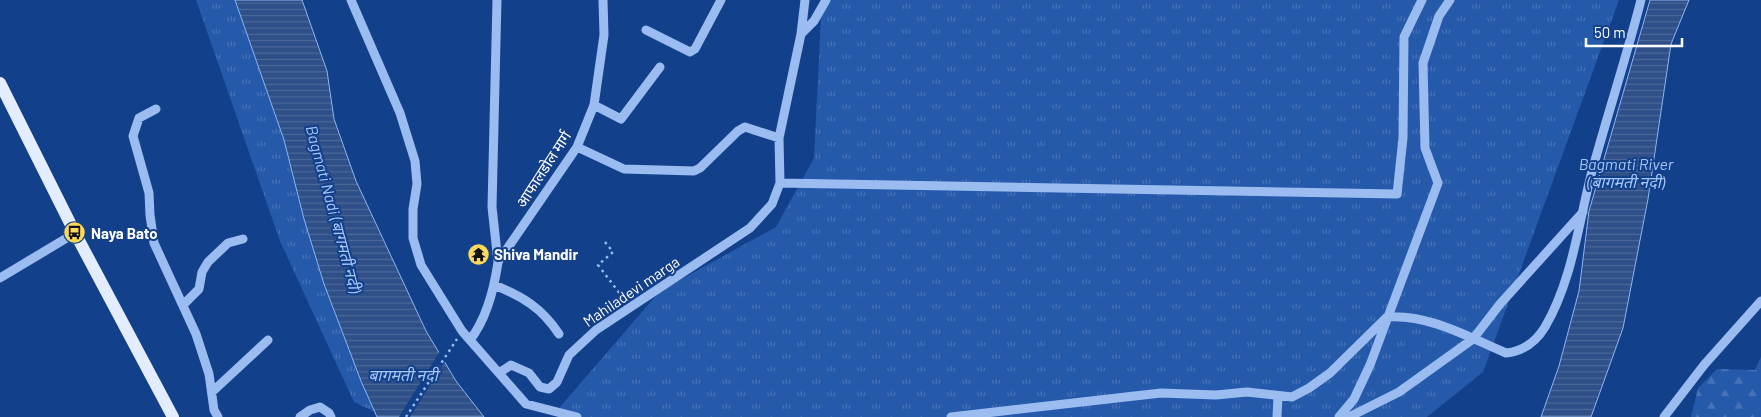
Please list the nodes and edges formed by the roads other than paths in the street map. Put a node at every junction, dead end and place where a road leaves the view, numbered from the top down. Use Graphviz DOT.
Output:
graph roads {
  1 [pos="351,0"];
  2 [pos="497,0"];
  3 [pos="603,0"];
  4 [pos="721,0"];
  5 [pos="805,0"];
  6 [pos="826,0"];
  7 [pos="1422,0"];
  8 [pos="1450,0"];
  9 [pos="1641,0"];
  10 [pos="646,30"];
  11 [pos="801,34"];
  12 [pos="660,68"];
  13 [pos="0,83"];
  14 [pos="594,105"];
  15 [pos="156,109"];
  16 [pos="779,138"];
  17 [pos="577,147"];
  18 [pos="780,183"];
  19 [pos="1585,210"];
  20 [pos="75,233"];
  21 [pos="243,239"];
  22 [pos="498,262"];
  23 [pos="0,278"];
  24 [pos="494,285"];
  25 [pos="1761,300"];
  26 [pos="183,305"];
  27 [pos="1387,317"];
  28 [pos="558,334"];
  29 [pos="1473,339"];
  30 [pos="268,340"];
  31 [pos="470,340"];
  32 [pos="499,373"];
  33 [pos="212,392"];
  34 [pos="1278,396"];
  35 [pos="173,417"];
  36 [pos="218,417"];
  37 [pos="300,417"];
  38 [pos="331,417"];
  39 [pos="577,417"];
  40 [pos="951,417"];
  41 [pos="1277,417"];
  42 [pos="1338,417"];
  43 [pos="1350,417"];
  44 [pos="1664,417"];
  1 -- 31 [label="street"];
  2 -- 22 [label="street"];
  3 -- 14 [label="street, आफालडोल मार्ग"];
  4 -- 10 [label="street"];
  5 -- 11 [label="street"];
  6 -- 11 [label="street"];
  7 -- 18 [label="street"];
  8 -- 27 [label="street"];
  9 -- 19 [label="street"];
  11 -- 16 [label="street"];
  12 -- 14 [label="street"];
  13 -- 20 [label="main road"];
  14 -- 17 [label="street, आफालडोल मार्ग"];
  15 -- 26 [label="street"];
  16 -- 17 [label="street"];
  16 -- 18 [label="street"];
  17 -- 22 [label="street, आफालडोल मार्ग"];
  18 -- 32 [label="street, Mahiladevi marga"];
  19 -- 29 [label="street"];
  19 -- 29 [label="street"];
  20 -- 23 [label="street"];
  20 -- 35 [label="main road"];
  21 -- 26 [label="street"];
  22 -- 24 [label="street, आफालडोल मार्ग"];
  24 -- 28 [label="street"];
  24 -- 31 [label="street, आफालडोल मार्ग"];
  25 -- 44 [label="street"];
  26 -- 33 [label="street"];
  27 -- 29 [label="street"];
  27 -- 34 [label="street"];
  27 -- 42 [label="street"];
  29 -- 43 [label="street"];
  30 -- 33 [label="street"];
  31 -- 32 [label="street"];
  32 -- 39 [label="street"];
  33 -- 36 [label="street"];
  34 -- 40 [label="street"];
  34 -- 41 [label="street"];
  37 -- 38 [label="street"];
}
